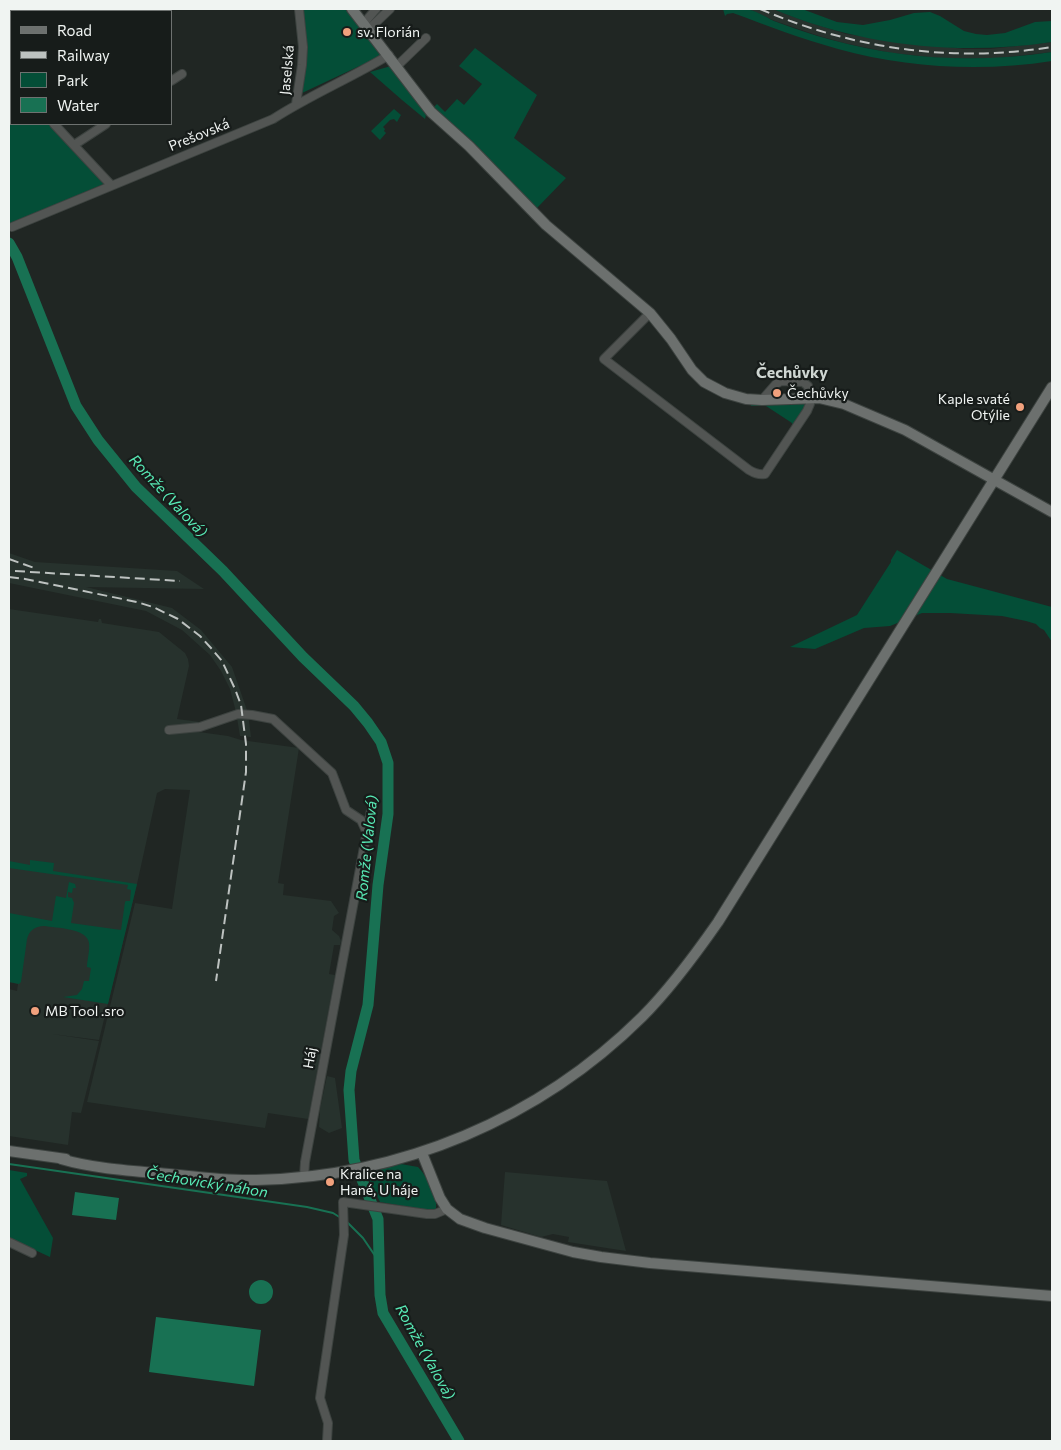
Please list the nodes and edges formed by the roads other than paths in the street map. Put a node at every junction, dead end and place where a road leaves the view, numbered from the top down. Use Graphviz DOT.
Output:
graph roads {
  1 [pos="299,9"];
  2 [pos="352,9"];
  3 [pos="376,9"];
  4 [pos="390,9"];
  5 [pos="366,26"];
  6 [pos="426,38"];
  7 [pos="388,55"];
  8 [pos="397,66"];
  9 [pos="182,74"];
  10 [pos="172,79"];
  11 [pos="296,104"];
  12 [pos="55,125"];
  13 [pos="104,125"];
  14 [pos="74,145"];
  15 [pos="111,185"];
  16 [pos="12,227"];
  17 [pos="650,313"];
  18 [pos="1052,387"];
  19 [pos="810,398"];
  20 [pos="762,400"];
  21 [pos="994,480"];
  22 [pos="1052,512"];
  23 [pos="169,730"];
  24 [pos="371,810"];
  25 [pos="367,833"];
  26 [pos="9,1151"];
  27 [pos="422,1153"];
  28 [pos="304,1177"];
  29 [pos="447,1209"];
  30 [pos="9,1242"];
  31 [pos="32,1254"];
  32 [pos="1052,1296"];
  33 [pos="328,1441"];
  1 -- 11 [label="street, Jaselská"];
  2 -- 5 [label="street"];
  3 -- 5 [label="street"];
  4 -- 5 [label="street"];
  5 -- 7 [label="street"];
  6 -- 8 [label="street"];
  7 -- 8 [label="street"];
  7 -- 11 [label="street, Prešovská"];
  8 -- 17 [label="street"];
  9 -- 10 [label="street"];
  11 -- 15 [label="street, Prešovská"];
  12 -- 14 [label="street"];
  13 -- 14 [label="street"];
  14 -- 15 [label="street"];
  15 -- 16 [label="street, Prešovská"];
  17 -- 19 [label="street"];
  17 -- 20 [label="street"];
  18 -- 21 [label="street"];
  19 -- 20 [label="street"];
  19 -- 20 [label="street"];
  19 -- 21 [label="street"];
  21 -- 22 [label="street"];
  21 -- 27 [label="street"];
  23 -- 25 [label="street"];
  24 -- 25 [label="street, Háj"];
  25 -- 28 [label="street, Háj"];
  26 -- 28 [label="street"];
  27 -- 28 [label="street"];
  27 -- 29 [label="street"];
  29 -- 32 [label="street"];
  29 -- 33 [label="street"];
  30 -- 31 [label="street"];
}
